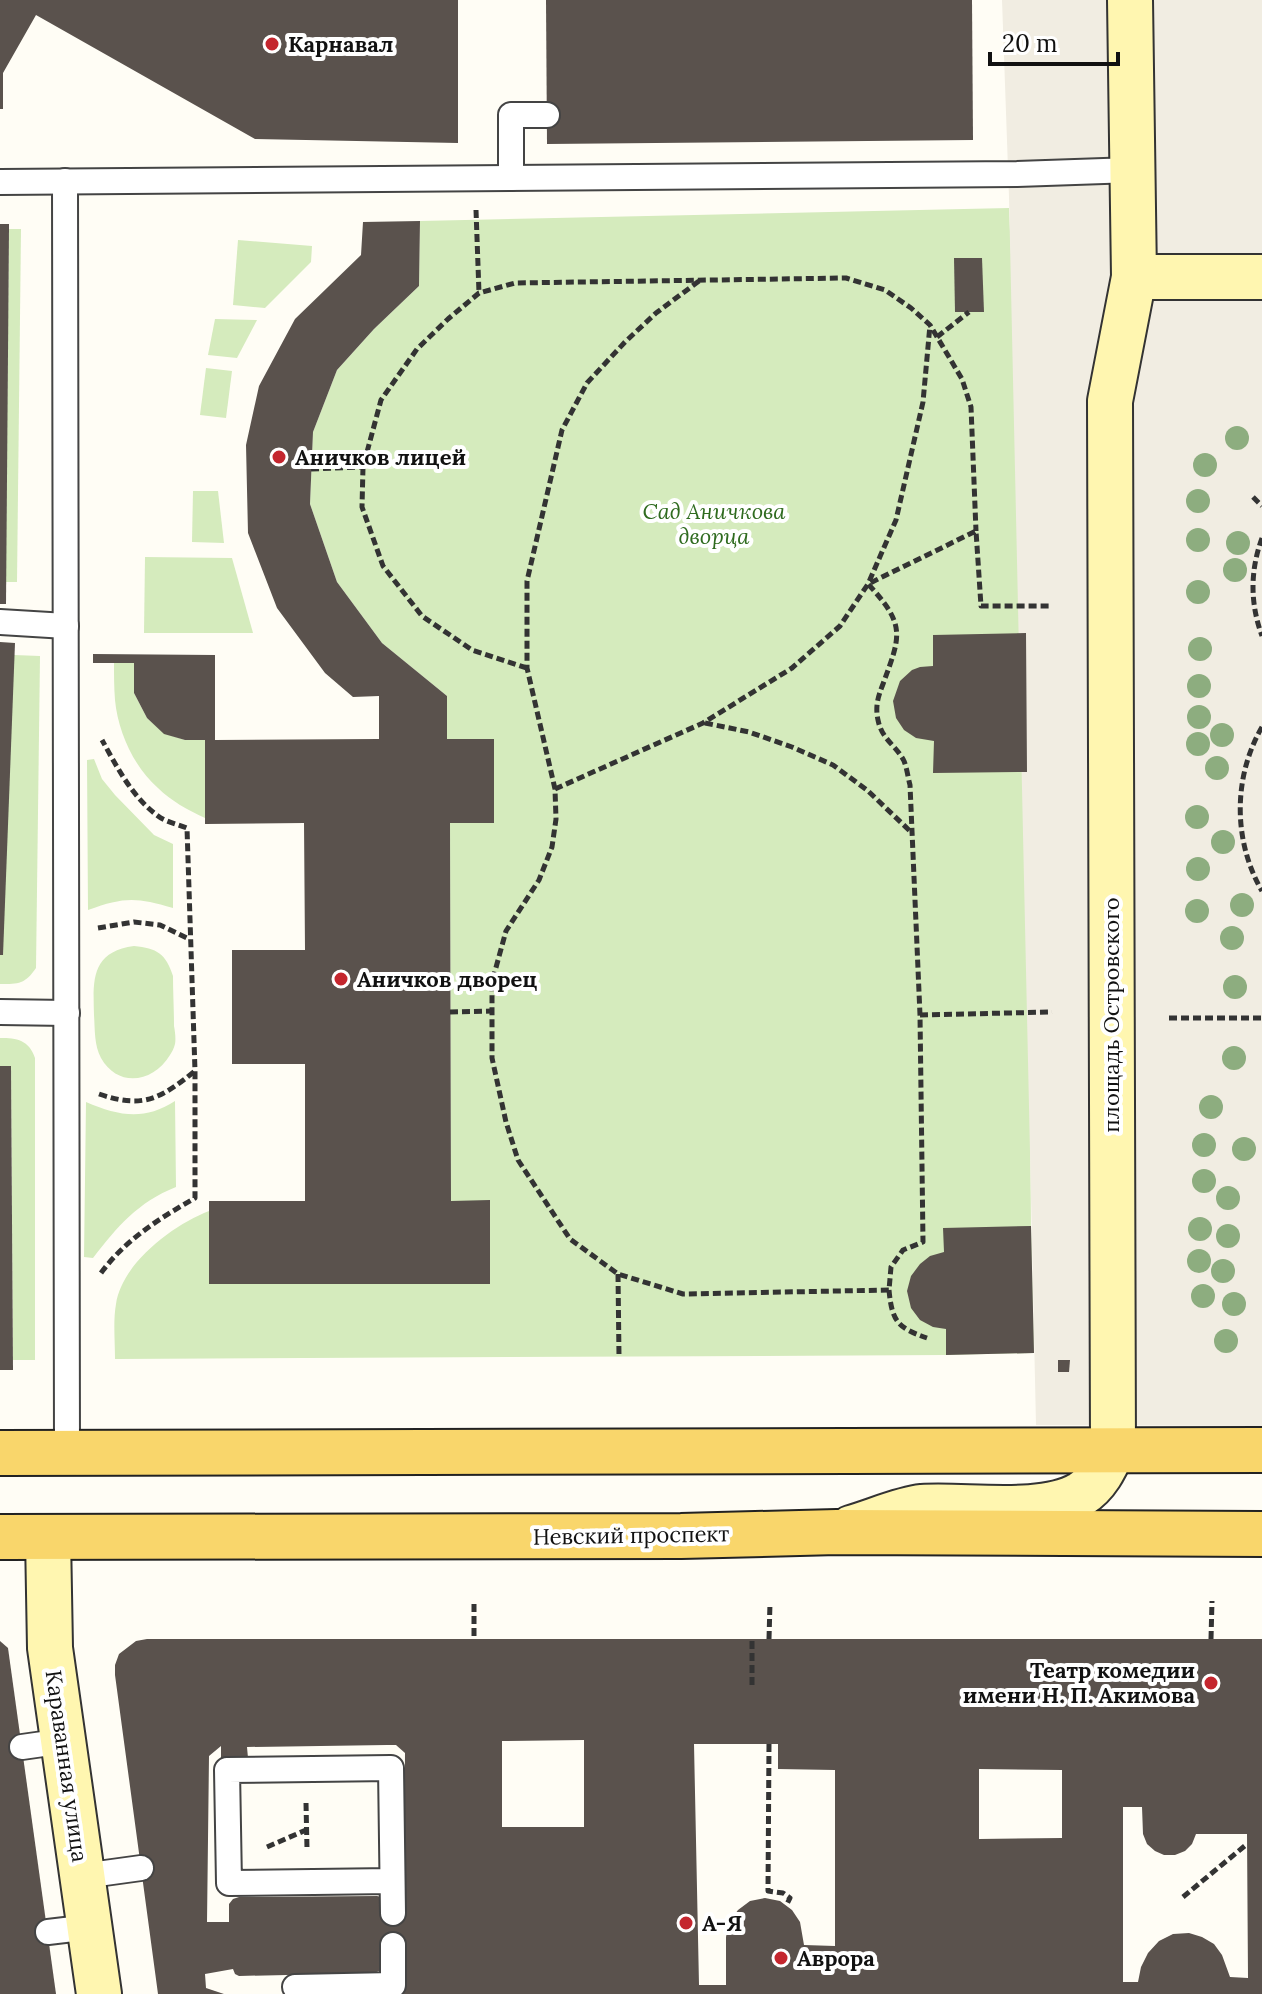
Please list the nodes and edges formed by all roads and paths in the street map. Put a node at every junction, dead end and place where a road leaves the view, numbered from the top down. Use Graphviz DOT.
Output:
graph roads {
  1 [pos="1130,0"];
  2 [pos="547,115"];
  3 [pos="1133,170"];
  4 [pos="511,178"];
  5 [pos="65,181"];
  6 [pos="0,182"];
  7 [pos="476,207"];
  8 [pos="1134,277"];
  9 [pos="1262,277"];
  10 [pos="699,281"];
  11 [pos="479,293"];
  12 [pos="969,312"];
  13 [pos="930,325"];
  14 [pos="937,337"];
  15 [pos="363,467"];
  16 [pos="311,469"];
  17 [pos="1253,497"];
  18 [pos="1262,506"];
  19 [pos="976,531"];
  20 [pos="1262,538"];
  21 [pos="868,584"];
  22 [pos="1049,606"];
  23 [pos="0,622"];
  24 [pos="66,626"];
  25 [pos="1262,636"];
  26 [pos="527,668"];
  27 [pos="703,723"];
  28 [pos="1262,727"];
  29 [pos="101,738"];
  30 [pos="555,789"];
  31 [pos="912,832"];
  32 [pos="1262,891"];
  33 [pos="189,939"];
  34 [pos="67,940"];
  35 [pos="492,1011"];
  36 [pos="0,1012"];
  37 [pos="450,1012"];
  38 [pos="1052,1012"];
  39 [pos="67,1013"];
  40 [pos="920,1015"];
  41 [pos="1169,1018"];
  42 [pos="1262,1018"];
  43 [pos="195,1071"];
  44 [pos="67,1076"];
  45 [pos="618,1274"];
  46 [pos="889,1290"];
  47 [pos="67,1319"];
  48 [pos="927,1338"];
  49 [pos="619,1357"];
  50 [pos="1113,1450"];
  51 [pos="1262,1450"];
  52 [pos="67,1452"];
  53 [pos="0,1453"];
  54 [pos="837,1532"];
  55 [pos="1262,1534"];
  56 [pos="0,1537"];
  57 [pos="48,1537"];
  58 [pos="1212,1601"];
  59 [pos="770,1603"];
  60 [pos="474,1604"];
  61 [pos="474,1639"];
  62 [pos="752,1639"];
  63 [pos="769,1639"];
  64 [pos="1211,1639"];
  65 [pos="752,1685"];
  66 [pos="769,1744"];
  67 [pos="306,1815"];
  68 [pos="306,1830"];
  69 [pos="290,1838"];
  70 [pos="1247,1844"];
  71 [pos="307,1845"];
  72 [pos="141,1868"];
  73 [pos="83,1876"];
  74 [pos="392,1881"];
  75 [pos="1183,1897"];
  76 [pos="786,1906"];
  77 [pos="393,1913"];
  78 [pos="90,1927"];
  79 [pos="48,1932"];
  80 [pos="393,1945"];
  81 [pos="295,1987"];
  82 [pos="99,1994"];
  1 -- 3 [label="street, площадь Островского"];
  2 -- 4 [label="lane"];
  3 -- 4 [label="lane"];
  3 -- 8 [label="street, площадь Островского"];
  4 -- 5 [label="lane"];
  5 -- 6 [label="lane"];
  5 -- 24 [label="lane"];
  7 -- 11 [label="path"];
  8 -- 9 [label="street"];
  8 -- 50 [label="street, площадь Островского"];
  10 -- 11 [label="path"];
  10 -- 13 [label="path"];
  10 -- 26 [label="path"];
  11 -- 15 [label="path"];
  12 -- 14 [label="path"];
  13 -- 14 [label="path"];
  13 -- 21 [label="path"];
  14 -- 19 [label="path"];
  15 -- 16 [label="path"];
  15 -- 26 [label="path"];
  17 -- 18 [label="path"];
  19 -- 21 [label="path"];
  19 -- 22 [label="path"];
  20 -- 25 [label="path"];
  21 -- 27 [label="path"];
  21 -- 31 [label="path"];
  23 -- 24 [label="lane"];
  24 -- 34 [label="lane"];
  26 -- 30 [label="path"];
  27 -- 30 [label="path"];
  27 -- 31 [label="path"];
  28 -- 32 [label="path"];
  29 -- 33 [label="path"];
  30 -- 35 [label="path"];
  31 -- 40 [label="path"];
  33 -- 34 [label="path"];
  33 -- 43 [label="path"];
  34 -- 39 [label="lane"];
  35 -- 37 [label="path"];
  35 -- 45 [label="path"];
  36 -- 39 [label="lane"];
  38 -- 40 [label="path"];
  39 -- 44 [label="lane"];
  40 -- 46 [label="path"];
  41 -- 42 [label="path"];
  43 -- 44 [label="path"];
  43 -- 47 [label="path"];
  44 -- 47 [label="lane"];
  45 -- 46 [label="path"];
  45 -- 49 [label="path"];
  46 -- 48 [label="path"];
  47 -- 52 [label="lane"];
  50 -- 51 [label="main road"];
  50 -- 52 [label="main road"];
  50 -- 54 [label="street"];
  52 -- 53 [label="main road"];
  54 -- 55 [label="main road, Невский проспект"];
  54 -- 57 [label="main road, Невский проспект"];
  56 -- 57 [label="main road, Невский проспект"];
  57 -- 73 [label="street, Караванная улица"];
  58 -- 64 [label="path"];
  59 -- 63 [label="path"];
  60 -- 61 [label="path"];
  62 -- 65 [label="path"];
  66 -- 76 [label="path"];
  67 -- 68 [label="path"];
  68 -- 69 [label="path"];
  68 -- 71 [label="path"];
  70 -- 75 [label="path"];
  72 -- 73 [label="lane"];
  73 -- 78 [label="street, Караванная улица"];
  74 -- 74 [label="lane"];
  74 -- 77 [label="lane"];
  78 -- 79 [label="lane"];
  78 -- 82 [label="street, Караванная улица"];
  80 -- 81 [label="lane"];
}
